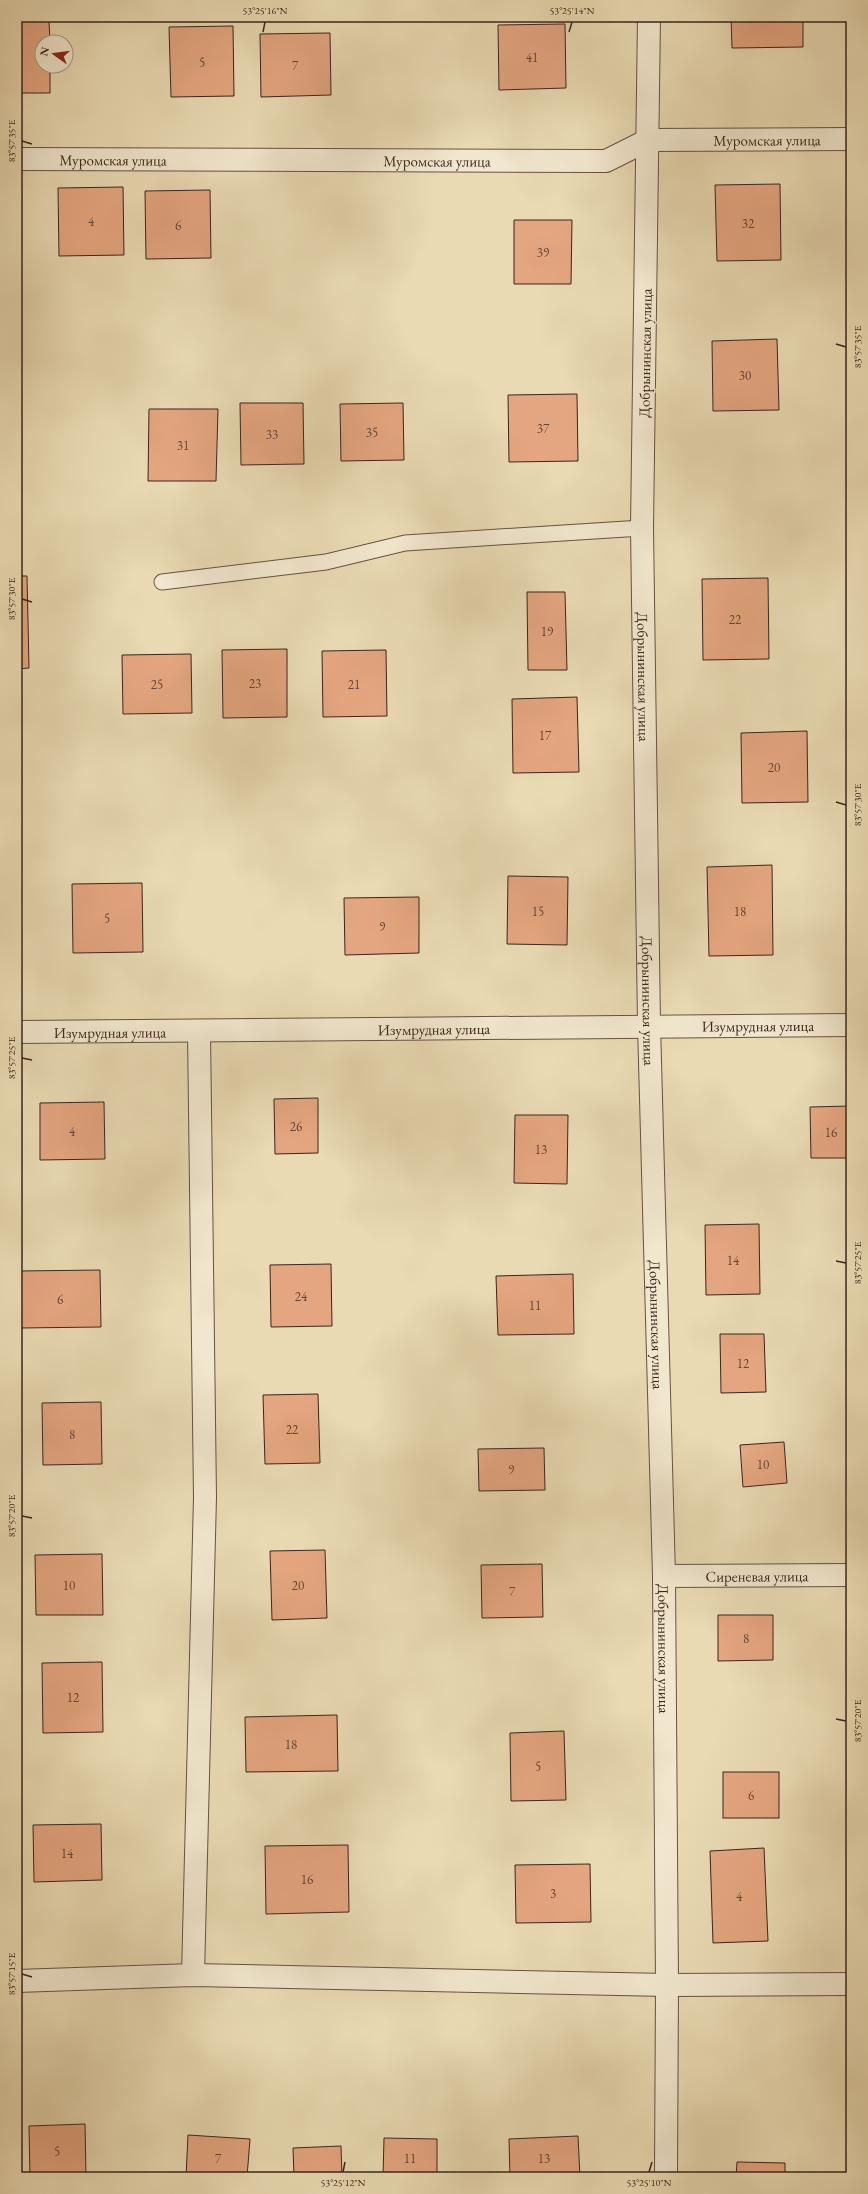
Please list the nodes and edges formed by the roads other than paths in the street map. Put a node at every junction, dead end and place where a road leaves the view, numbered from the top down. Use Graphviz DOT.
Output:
graph roads {
  1 [pos="648,17"];
  2 [pos="851,139"];
  3 [pos="648,140"];
  4 [pos="17,159"];
  5 [pos="642,528"];
  6 [pos="162,582"];
  7 [pos="649,1025"];
  8 [pos="851,1025"];
  9 [pos="17,1032"];
  10 [pos="199,1032"];
  11 [pos="851,1575"];
  12 [pos="664,1576"];
  13 [pos="194,1975"];
  14 [pos="17,1981"];
  15 [pos="851,1984"];
  16 [pos="667,1985"];
  17 [pos="666,2177"];
  1 -- 3 [label="street, Добрынинская улица"];
  2 -- 3 [label="street, Муромская улица"];
  3 -- 4 [label="street, Муромская улица"];
  3 -- 5 [label="street, Добрынинская улица"];
  5 -- 6 [label="lane"];
  5 -- 7 [label="street, Добрынинская улица"];
  7 -- 8 [label="street, Изумрудная улица"];
  7 -- 10 [label="street, Изумрудная улица"];
  7 -- 12 [label="street, Добрынинская улица"];
  9 -- 10 [label="street, Изумрудная улица"];
  10 -- 13 [label="street"];
  11 -- 12 [label="street, Сиреневая улица"];
  12 -- 16 [label="street, Добрынинская улица"];
  13 -- 14 [label="street"];
  13 -- 16 [label="street"];
  15 -- 16 [label="street"];
  16 -- 17 [label="street, Добрынинская улица"];
}
